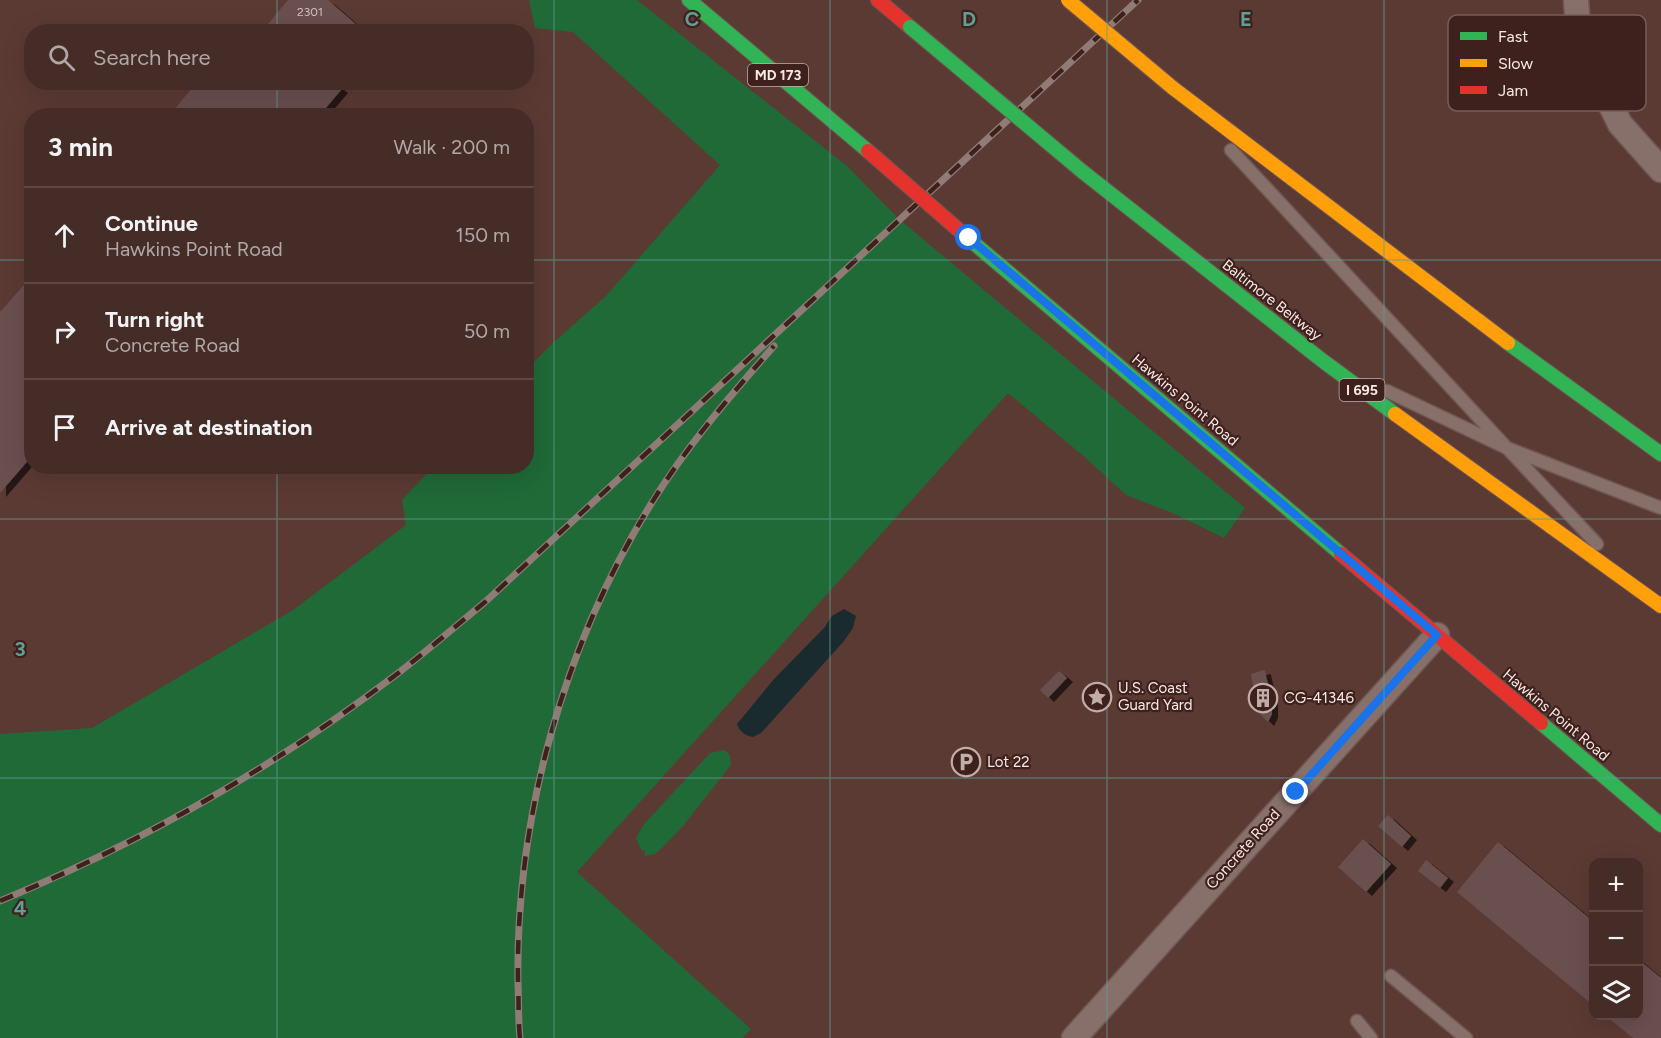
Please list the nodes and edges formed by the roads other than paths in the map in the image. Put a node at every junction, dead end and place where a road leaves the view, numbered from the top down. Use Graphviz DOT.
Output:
graph roads {
  1 [pos="689,0"];
  2 [pos="878,0"];
  3 [pos="1068,0"];
  4 [pos="1576,0"];
  5 [pos="1577,15"];
  6 [pos="1173,88"];
  7 [pos="1614,111"];
  8 [pos="1661,170"];
  9 [pos="1323,361"];
  10 [pos="1507,448"];
  11 [pos="1661,454"];
  12 [pos="1661,508"];
  13 [pos="1649,598"];
  14 [pos="1661,606"];
  15 [pos="1437,635"];
  16 [pos="1661,825"];
  17 [pos="1391,976"];
  18 [pos="1357,1022"];
  19 [pos="1074,1038"];
  20 [pos="1371,1038"];
  21 [pos="1466,1038"];
  1 -- 15 [label="main road, Hawkins Point Road / MD 173, bridge"];
  2 -- 9 [label="main road, Baltimore Beltway / I 695, bridge"];
  3 -- 6 [label="main road, bridge"];
  4 -- 5 [label="street"];
  6 -- 10 [label="lane"];
  6 -- 11 [label="main road"];
  7 -- 8 [label="street"];
  9 -- 10 [label="lane"];
  9 -- 13 [label="main road, Baltimore Beltway / I 695"];
  10 -- 12 [label="lane"];
  10 -- 13 [label="lane"];
  13 -- 14 [label="main road, Baltimore Beltway / I 695"];
  15 -- 16 [label="main road, Hawkins Point Road / MD 173"];
  15 -- 19 [label="street, Concrete Road"];
  17 -- 21 [label="lane"];
  18 -- 20 [label="lane"];
}
